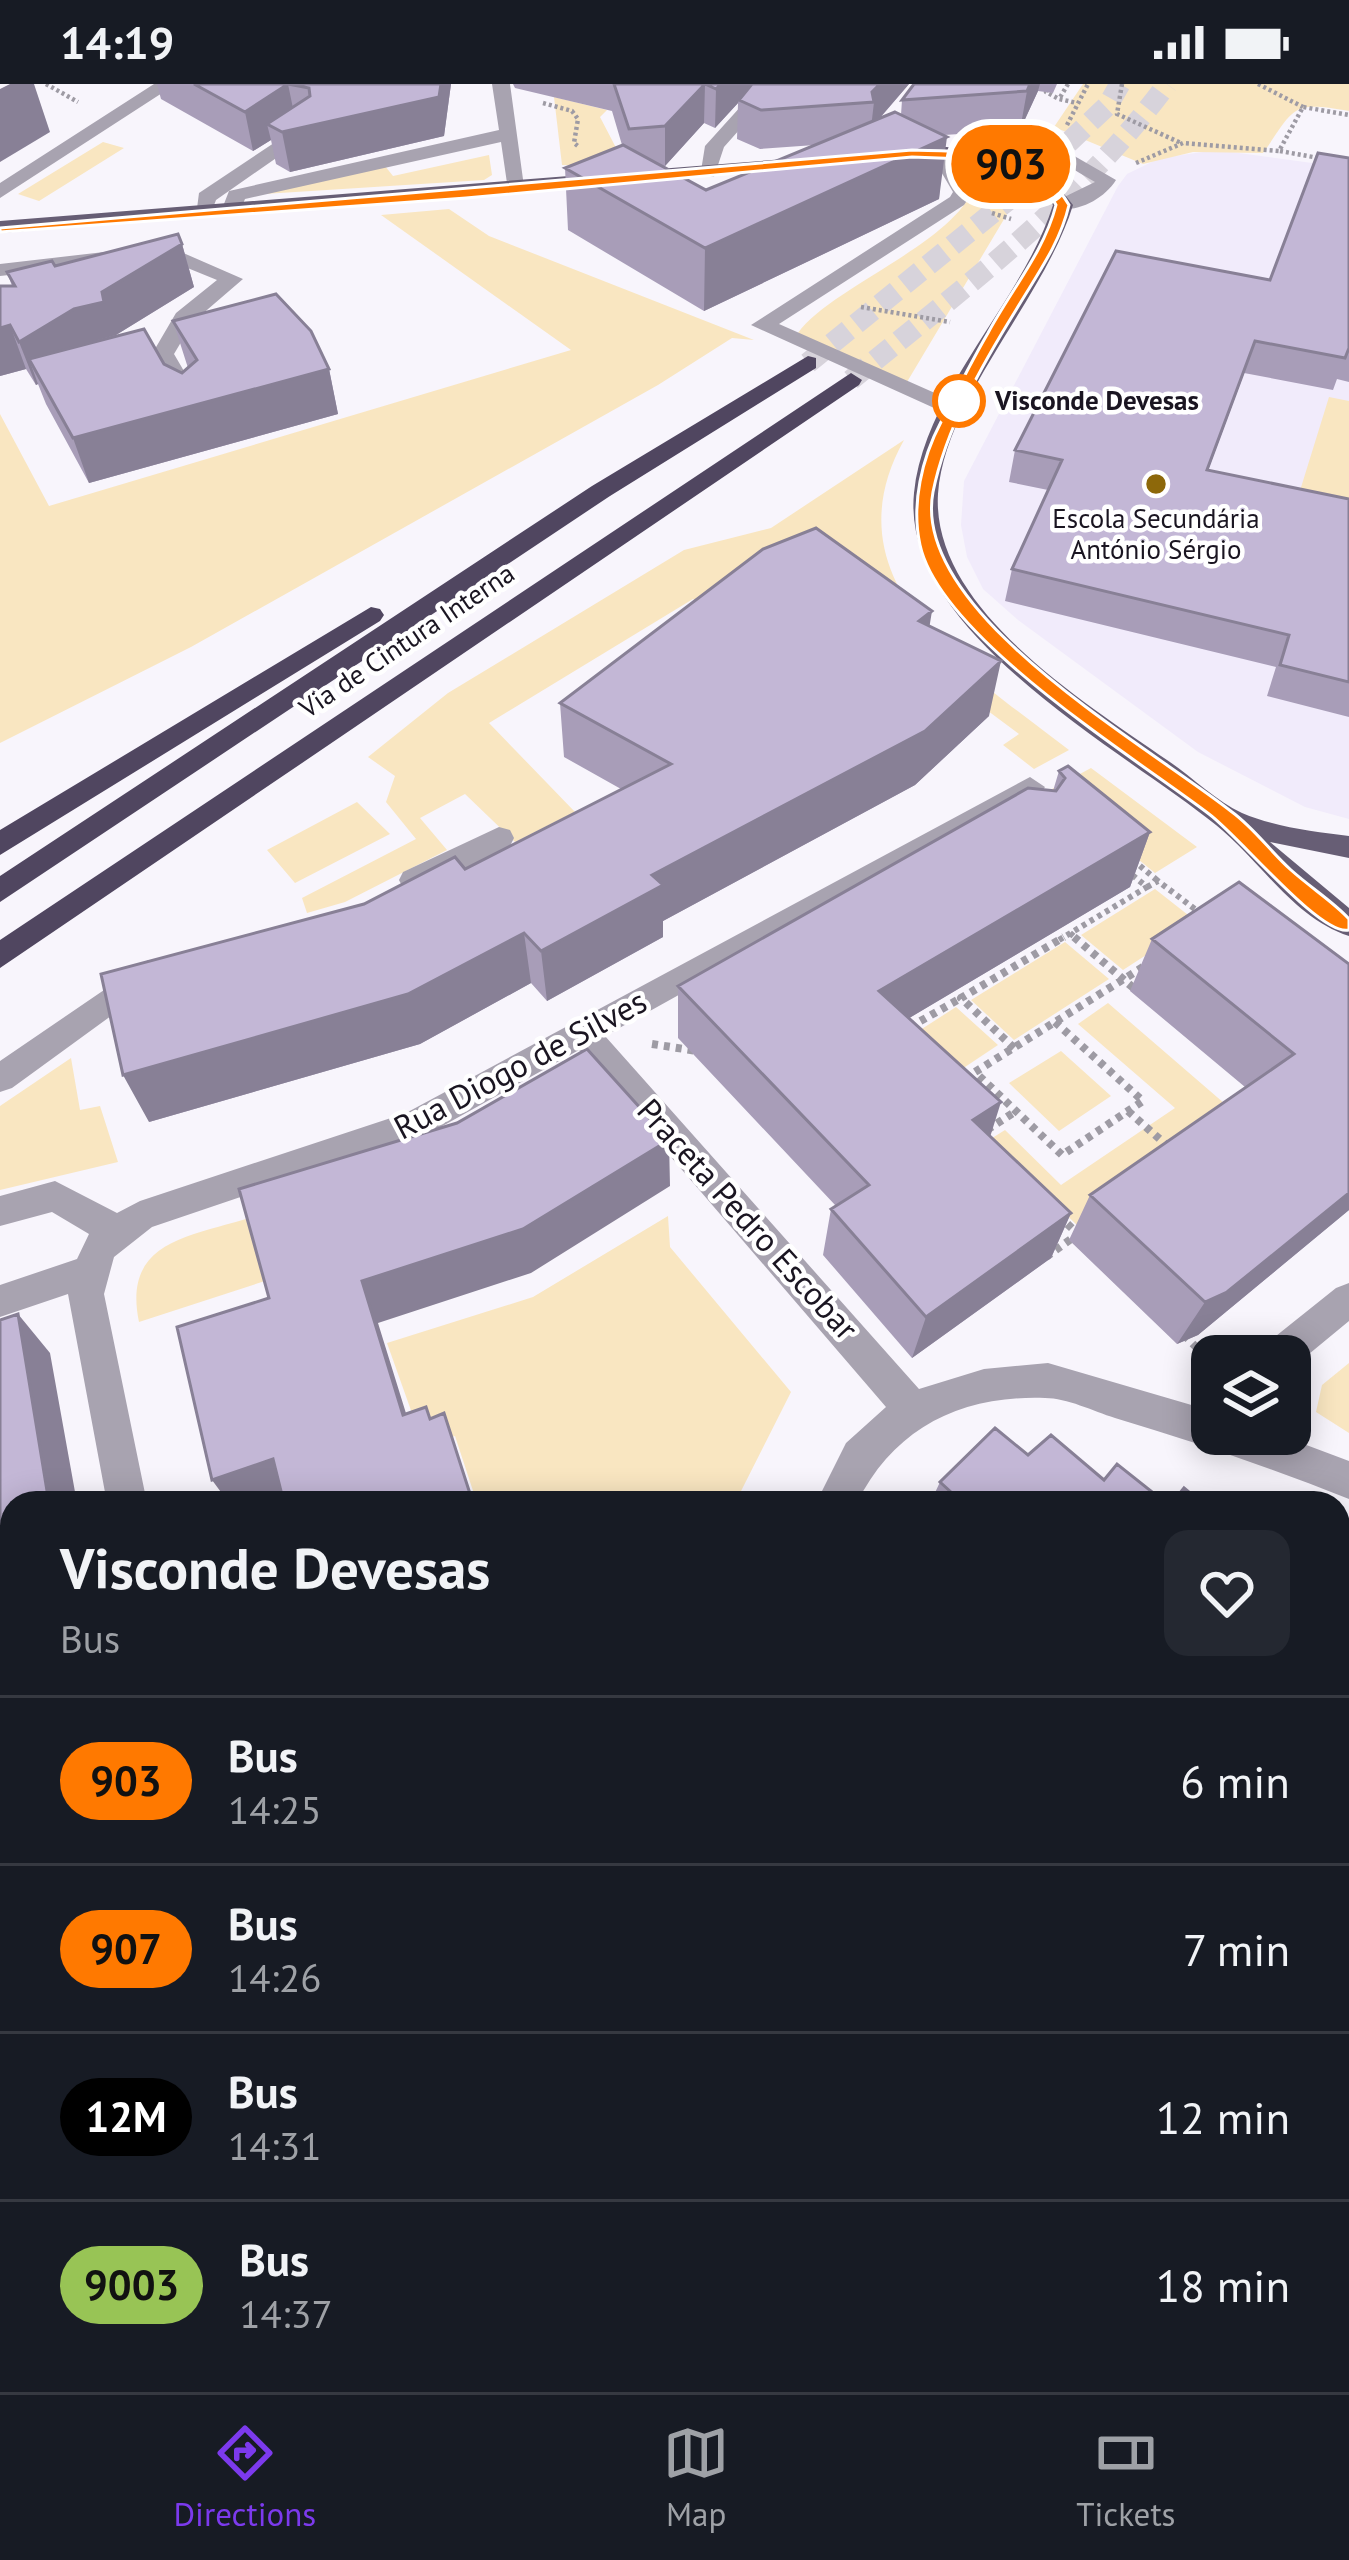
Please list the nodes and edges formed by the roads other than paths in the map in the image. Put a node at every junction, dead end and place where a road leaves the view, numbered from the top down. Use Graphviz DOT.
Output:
graph roads {
  1 [pos="166,84"];
  2 [pos="501,84"];
  3 [pos="771,84"];
  4 [pos="305,131"];
  5 [pos="509,134"];
  6 [pos="885,145"];
  7 [pos="940,153"];
  8 [pos="993,157"];
  9 [pos="843,160"];
  10 [pos="706,172"];
  11 [pos="518,190"];
  12 [pos="0,192"];
  13 [pos="1063,205"];
  14 [pos="232,209"];
  15 [pos="203,212"];
  16 [pos="0,227"];
  17 [pos="0,270"];
  18 [pos="808,363"];
  19 [pos="851,380"];
  20 [pos="193,407"];
  21 [pos="954,410"];
  22 [pos="601,491"];
  23 [pos="1030,788"];
  24 [pos="1230,820"];
  25 [pos="31,825"];
  26 [pos="0,833"];
  27 [pos="499,838"];
  28 [pos="0,844"];
  29 [pos="1349,847"];
  30 [pos="0,891"];
  31 [pos="380,897"];
  32 [pos="1349,925"];
  33 [pos="0,956"];
  34 [pos="174,963"];
  35 [pos="582,1031"];
  36 [pos="0,1079"];
  37 [pos="0,1211"];
  38 [pos="119,1233"];
  39 [pos="92,1270"];
  40 [pos="1349,1299"];
  41 [pos="0,1301"];
  42 [pos="1305,1335"];
  43 [pos="911,1409"];
  44 [pos="1191,1423"];
  45 [pos="1284,1455"];
  46 [pos="1349,1480"];
  47 [pos="125,1491"];
  48 [pos="842,1491"];
  1 -- 12 [label="street"];
  2 -- 5 [label="street"];
  3 -- 10 [label="street"];
  4 -- 15 [label="street"];
  5 -- 11 [label="street"];
  5 -- 14 [label="street"];
  6 -- 7 [label="main road"];
  7 -- 8 [label="main road"];
  7 -- 21 [label="street"];
  8 -- 13 [label="main road"];
  8 -- 13 [label="street"];
  9 -- 10 [label="main road"];
  10 -- 11 [label="main road"];
  11 -- 14 [label="main road"];
  13 -- 21 [label="main road"];
  14 -- 15 [label="main road"];
  15 -- 16 [label="main road"];
  17 -- 20 [label="street"];
  18 -- 22 [label="highway, Via de Cintura Interna"];
  19 -- 33 [label="highway, Via de Cintura Interna"];
  21 -- 24 [label="main road"];
  22 -- 25 [label="highway"];
  22 -- 30 [label="highway, Via de Cintura Interna"];
  23 -- 35 [label="street, Rua Diogo de Silves"];
  24 -- 29 [label="main road"];
  24 -- 32 [label="main road"];
  25 -- 26 [label="highway"];
  25 -- 28 [label="highway"];
  27 -- 31 [label="street"];
  34 -- 36 [label="street"];
  35 -- 38 [label="street, Rua Diogo de Silves"];
  35 -- 43 [label="street, Praceta Pedro Escobar"];
  37 -- 38 [label="street"];
  38 -- 39 [label="street, Rua Diogo de Silves"];
  39 -- 41 [label="street"];
  39 -- 47 [label="street"];
  40 -- 42 [label="street"];
  43 -- 44 [label="street"];
  43 -- 48 [label="street"];
  45 -- 46 [label="street"];
}
